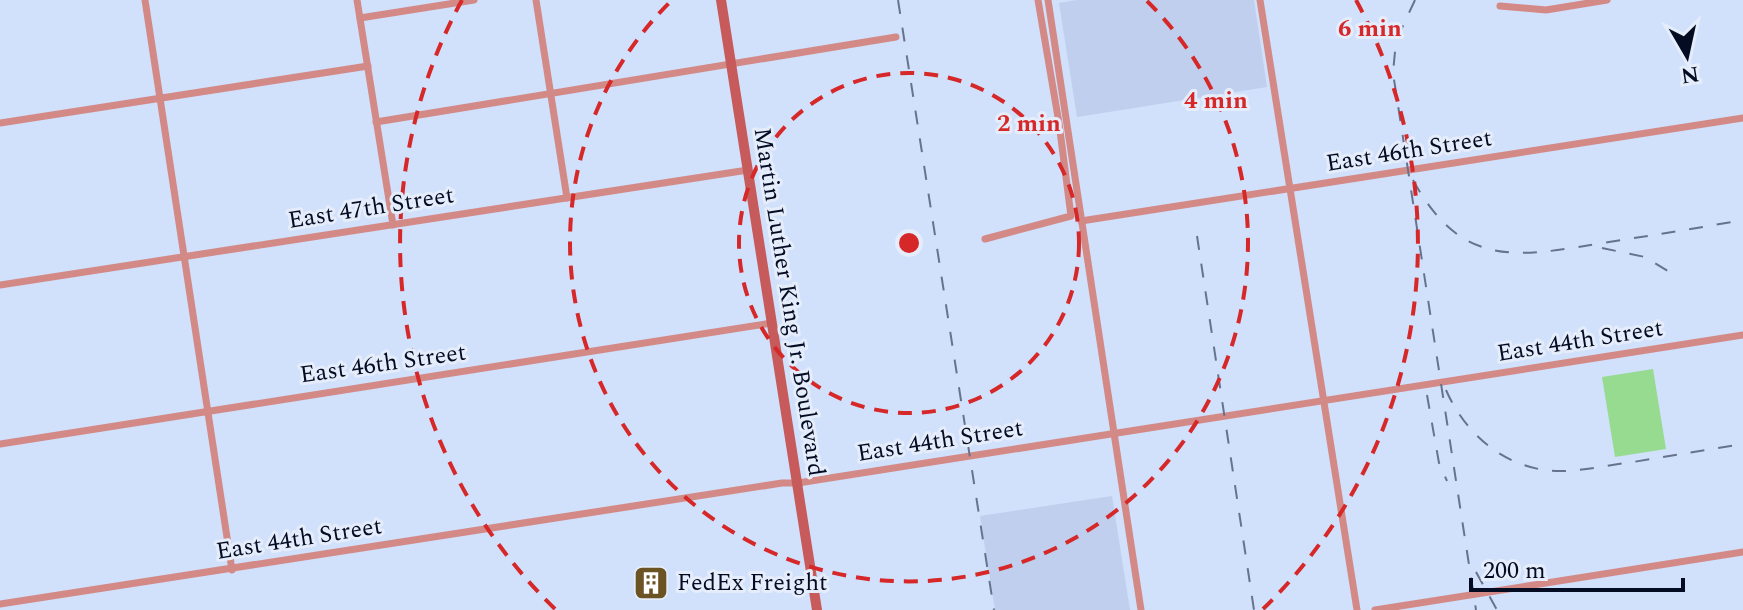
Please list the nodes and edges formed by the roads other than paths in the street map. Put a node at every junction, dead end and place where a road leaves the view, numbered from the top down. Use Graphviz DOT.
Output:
graph roads {
  1 [pos="145,0"];
  2 [pos="357,0"];
  3 [pos="474,0"];
  4 [pos="536,0"];
  5 [pos="721,0"];
  6 [pos="1038,0"];
  7 [pos="1048,0"];
  8 [pos="1260,0"];
  9 [pos="1607,0"];
  10 [pos="1500,6"];
  11 [pos="360,18"];
  12 [pos="896,37"];
  13 [pos="731,65"];
  14 [pos="368,66"];
  15 [pos="550,94"];
  16 [pos="160,99"];
  17 [pos="1743,118"];
  18 [pos="376,122"];
  19 [pos="0,123"];
  20 [pos="748,170"];
  21 [pos="1290,190"];
  22 [pos="567,198"];
  23 [pos="1081,221"];
  24 [pos="393,225"];
  25 [pos="985,239"];
  26 [pos="185,257"];
  27 [pos="0,285"];
  28 [pos="772,323"];
  29 [pos="1743,335"];
  30 [pos="1324,402"];
  31 [pos="206,411"];
  32 [pos="1113,436"];
  33 [pos="0,444"];
  34 [pos="798,483"];
  35 [pos="1743,552"];
  36 [pos="232,570"];
  37 [pos="0,604"];
  38 [pos="817,610"];
  39 [pos="1141,610"];
  40 [pos="1357,610"];
  41 [pos="1375,610"];
  1 -- 16 [label="street"];
  2 -- 11 [label="street"];
  3 -- 11 [label="street"];
  4 -- 15 [label="street"];
  5 -- 13 [label="main road, Martin Luther King Jr. Boulevard"];
  6 -- 25 [label="street"];
  7 -- 23 [label="street"];
  8 -- 21 [label="street"];
  9 -- 10 [label="street"];
  11 -- 14 [label="street"];
  12 -- 13 [label="street"];
  13 -- 15 [label="street"];
  13 -- 20 [label="main road, Martin Luther King Jr. Boulevard"];
  14 -- 16 [label="street"];
  14 -- 18 [label="street"];
  15 -- 18 [label="street"];
  15 -- 22 [label="street"];
  16 -- 19 [label="street"];
  16 -- 26 [label="street"];
  17 -- 21 [label="street, East 46th Street"];
  18 -- 24 [label="street"];
  20 -- 22 [label="street, East 47th Street"];
  20 -- 28 [label="main road, Martin Luther King Jr. Boulevard"];
  21 -- 23 [label="street, East 46th Street"];
  21 -- 30 [label="street"];
  22 -- 24 [label="street, East 47th Street"];
  23 -- 32 [label="street"];
  24 -- 26 [label="street, East 47th Street"];
  26 -- 27 [label="street, East 47th Street"];
  26 -- 31 [label="street"];
  28 -- 31 [label="street, East 46th Street"];
  28 -- 34 [label="main road, Martin Luther King Jr. Boulevard"];
  29 -- 30 [label="street, East 44th Street"];
  30 -- 32 [label="street, East 44th Street"];
  30 -- 40 [label="street"];
  31 -- 33 [label="street, East 46th Street"];
  31 -- 36 [label="street"];
  32 -- 34 [label="street, East 44th Street"];
  32 -- 39 [label="street"];
  34 -- 36 [label="street, East 44th Street"];
  34 -- 38 [label="main road, Martin Luther King Jr. Boulevard"];
  35 -- 41 [label="street"];
  36 -- 37 [label="street, East 44th Street"];
}
